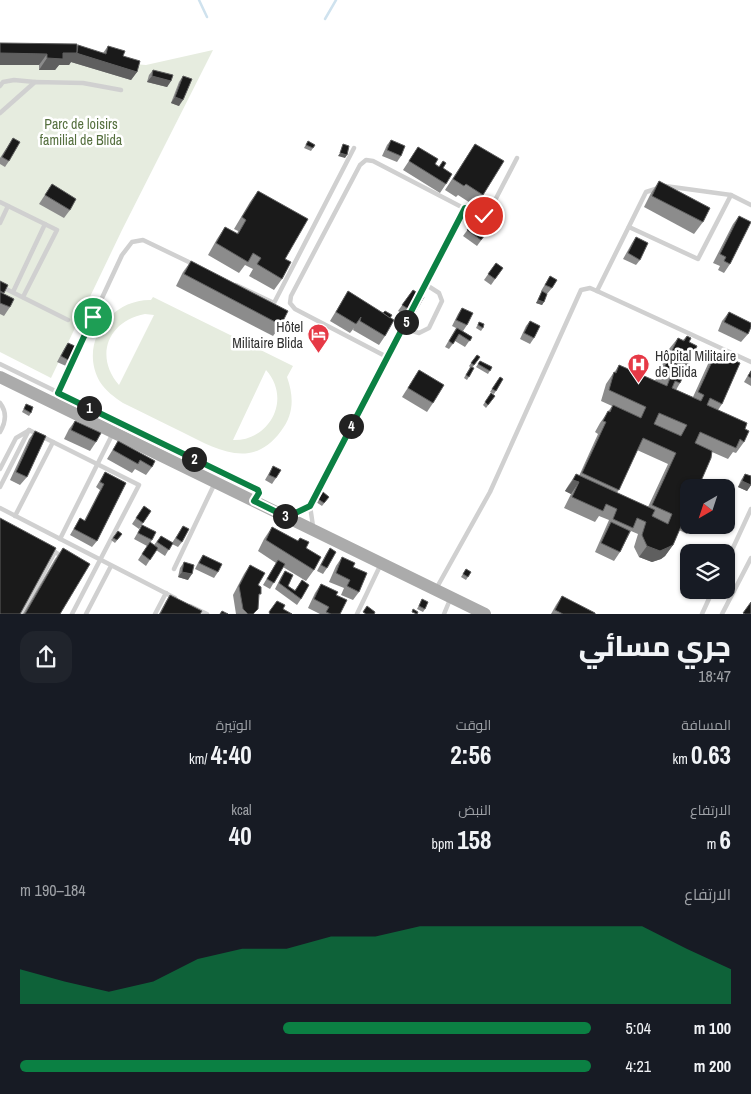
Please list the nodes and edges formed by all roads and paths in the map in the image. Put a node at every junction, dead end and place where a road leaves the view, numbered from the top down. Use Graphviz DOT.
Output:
graph roads {
  1 [pos="35,82"];
  2 [pos="0,86"];
  3 [pos="121,90"];
  4 [pos="0,113"];
  5 [pos="354,148"];
  6 [pos="517,158"];
  7 [pos="731,195"];
  8 [pos="0,202"];
  9 [pos="751,205"];
  10 [pos="8,206"];
  11 [pos="465,208"];
  12 [pos="0,223"];
  13 [pos="46,224"];
  14 [pos="629,227"];
  15 [pos="204,269"];
  16 [pos="230,282"];
  17 [pos="425,284"];
  18 [pos="0,286"];
  19 [pos="597,291"];
  20 [pos="13,292"];
  21 [pos="23,297"];
  22 [pos="416,302"];
  23 [pos="412,310"];
  24 [pos="68,320"];
  25 [pos="402,328"];
  26 [pos="387,357"];
  27 [pos="751,362"];
  28 [pos="0,364"];
  29 [pos="0,377"];
  30 [pos="0,383"];
  31 [pos="56,398"];
  32 [pos="0,403"];
  33 [pos="29,430"];
  34 [pos="0,432"];
  35 [pos="111,437"];
  36 [pos="53,442"];
  37 [pos="98,464"];
  38 [pos="0,469"];
  39 [pos="0,487"];
  40 [pos="213,487"];
  41 [pos="310,506"];
  42 [pos="0,508"];
  43 [pos="751,509"];
  44 [pos="15,516"];
  45 [pos="287,517"];
  46 [pos="314,530"];
  47 [pos="60,539"];
  48 [pos="39,544"];
  49 [pos="734,544"];
  50 [pos="55,552"];
  51 [pos="751,558"];
  52 [pos="71,560"];
  53 [pos="100,561"];
  54 [pos="111,566"];
  55 [pos="380,568"];
  56 [pos="86,569"];
  57 [pos="174,569"];
  58 [pos="94,573"];
  59 [pos="436,590"];
  60 [pos="166,593"];
  61 [pos="710,599"];
  62 [pos="446,608"];
  63 [pos="22,614"];
  64 [pos="72,614"];
  65 [pos="86,614"];
  66 [pos="155,614"];
  67 [pos="207,614"];
  68 [pos="357,614"];
  69 [pos="473,614"];
  70 [pos="485,614"];
  71 [pos="702,614"];
  72 [pos="722,614"];
  1 -- 2 [label="lane"];
  1 -- 3 [label="lane"];
  1 -- 4 [label="lane"];
  5 -- 16 [label="lane"];
  6 -- 11 [label="lane"];
  7 -- 9 [label="lane"];
  7 -- 14 [label="lane"];
  7 -- 14 [label="lane"];
  8 -- 10 [label="lane"];
  10 -- 12 [label="lane"];
  10 -- 13 [label="lane"];
  11 -- 17 [label="lane"];
  11 -- 26 [label="lane"];
  13 -- 20 [label="lane"];
  13 -- 21 [label="lane"];
  14 -- 19 [label="lane"];
  15 -- 31 [label="lane"];
  17 -- 22 [label="lane"];
  17 -- 25 [label="lane"];
  18 -- 20 [label="lane"];
  19 -- 27 [label="lane"];
  19 -- 59 [label="lane"];
  20 -- 21 [label="lane"];
  21 -- 24 [label="lane"];
  23 -- 25 [label="lane"];
  25 -- 26 [label="lane"];
  26 -- 41 [label="lane"];
  28 -- 31 [label="lane"];
  29 -- 31 [label="main road"];
  30 -- 35 [label="main road"];
  31 -- 45 [label="main road"];
  32 -- 34 [label="lane"];
  33 -- 36 [label="lane"];
  33 -- 38 [label="lane"];
  33 -- 39 [label="lane"];
  35 -- 37 [label="lane"];
  35 -- 40 [label="main road"];
  36 -- 37 [label="lane"];
  36 -- 44 [label="lane"];
  37 -- 47 [label="lane"];
  37 -- 53 [label="lane"];
  40 -- 55 [label="main road"];
  40 -- 57 [label="lane"];
  41 -- 45 [label="lane"];
  41 -- 46 [label="lane"];
  42 -- 44 [label="lane"];
  43 -- 49 [label="lane"];
  44 -- 47 [label="lane"];
  45 -- 46 [label="main road"];
  46 -- 59 [label="main road"];
  47 -- 53 [label="lane"];
  48 -- 50 [label="lane"];
  50 -- 52 [label="lane"];
  50 -- 63 [label="lane"];
  51 -- 72 [label="lane"];
  53 -- 54 [label="lane"];
  53 -- 58 [label="lane"];
  54 -- 60 [label="lane"];
  54 -- 65 [label="lane"];
  55 -- 62 [label="main road"];
  55 -- 68 [label="lane"];
  56 -- 58 [label="lane"];
  58 -- 64 [label="lane"];
  59 -- 70 [label="main road"];
  60 -- 66 [label="lane"];
  60 -- 67 [label="lane"];
  61 -- 71 [label="lane"];
  62 -- 69 [label="main road"];
}
